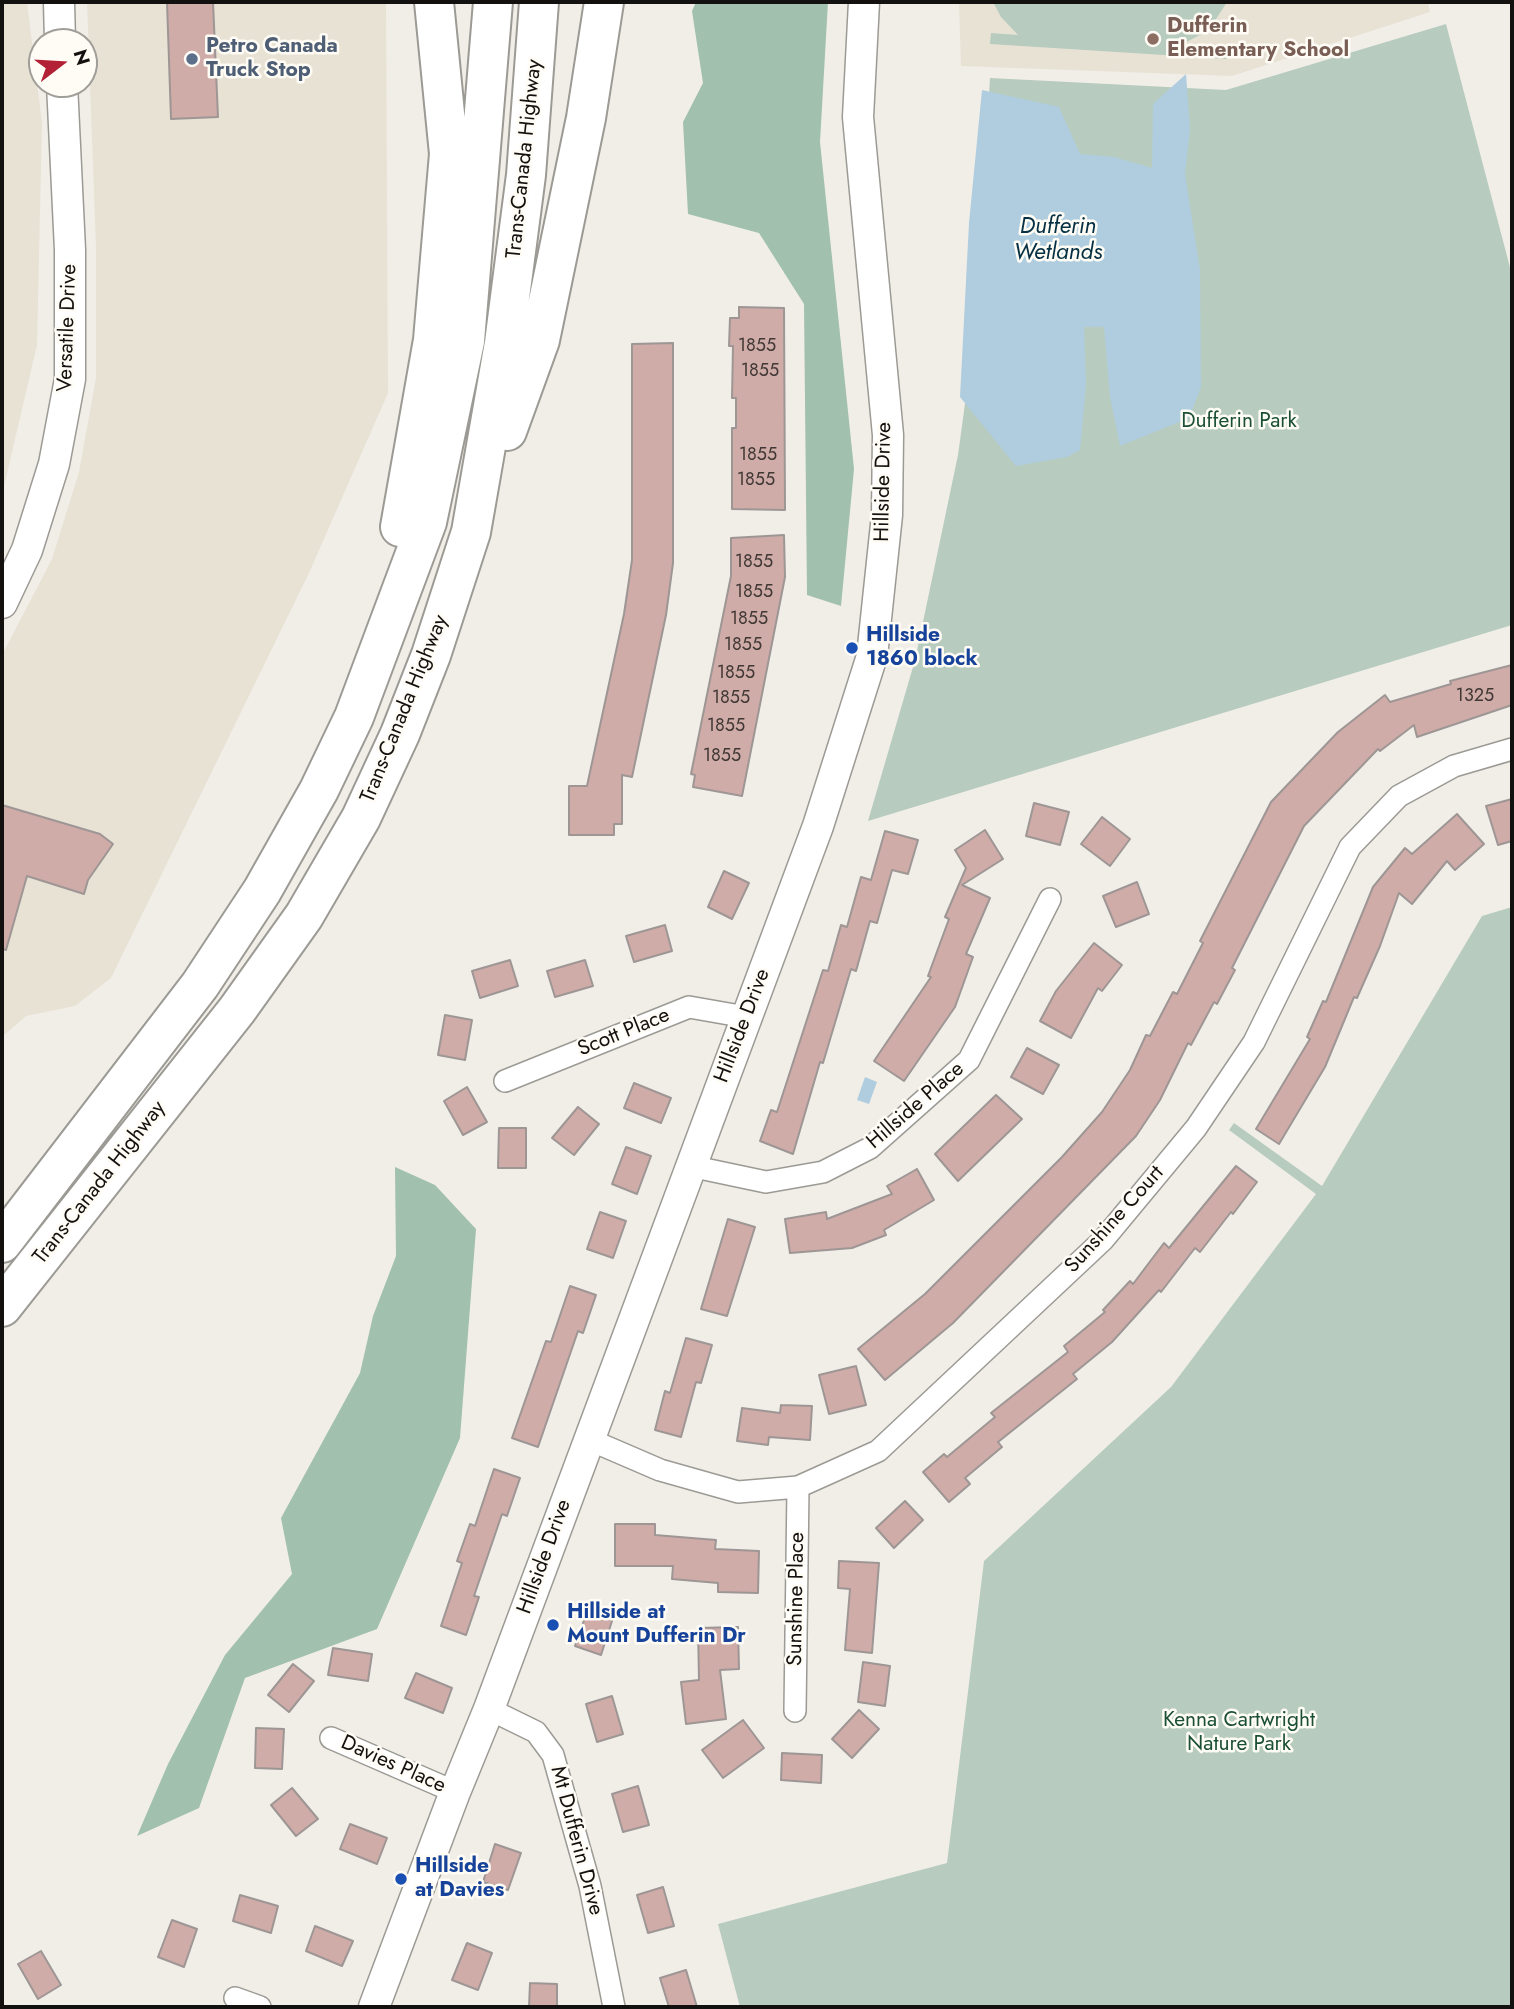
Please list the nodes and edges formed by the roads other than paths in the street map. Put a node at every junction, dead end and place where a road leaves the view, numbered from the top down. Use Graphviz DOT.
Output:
graph roads {
  1 [pos="59,2"];
  2 [pos="434,2"];
  3 [pos="493,2"];
  4 [pos="539,2"];
  5 [pos="604,2"];
  6 [pos="864,2"];
  7 [pos="60,28"];
  8 [pos="63,98"];
  9 [pos="471,532"];
  10 [pos="2,603"];
  11 [pos="377,659"];
  12 [pos="1512,749"];
  13 [pos="1050,899"];
  14 [pos="746,1017"];
  15 [pos="505,1081"];
  16 [pos="690,1166"];
  17 [pos="2,1243"];
  18 [pos="2,1307"];
  19 [pos="588,1439"];
  20 [pos="798,1487"];
  21 [pos="489,1709"];
  22 [pos="795,1711"];
  23 [pos="331,1738"];
  24 [pos="455,1792"];
  25 [pos="235,1998"];
  26 [pos="260,2007"];
  27 [pos="374,2007"];
  28 [pos="614,2007"];
  1 -- 7 [label="street"];
  2 -- 11 [label="highway"];
  3 -- 11 [label="highway, Trans-Canada Highway"];
  4 -- 9 [label="highway, Trans-Canada Highway"];
  5 -- 9 [label="highway"];
  6 -- 14 [label="street, Hillside Drive"];
  8 -- 10 [label="street, Versatile Drive"];
  9 -- 18 [label="highway, Trans-Canada Highway"];
  11 -- 17 [label="highway, Trans-Canada Highway"];
  12 -- 20 [label="street, Sunshine Court"];
  13 -- 16 [label="street, Hillside Place"];
  14 -- 15 [label="street, Scott Place"];
  14 -- 16 [label="street, Hillside Drive"];
  16 -- 19 [label="street, Hillside Drive"];
  19 -- 20 [label="street, Sunshine Court"];
  19 -- 21 [label="street, Hillside Drive"];
  20 -- 22 [label="street, Sunshine Place"];
  21 -- 24 [label="street, Hillside Drive"];
  21 -- 28 [label="street, Mt Dufferin Drive"];
  23 -- 24 [label="street, Davies Place"];
  24 -- 27 [label="street, Hillside Drive"];
  25 -- 26 [label="street"];
}
